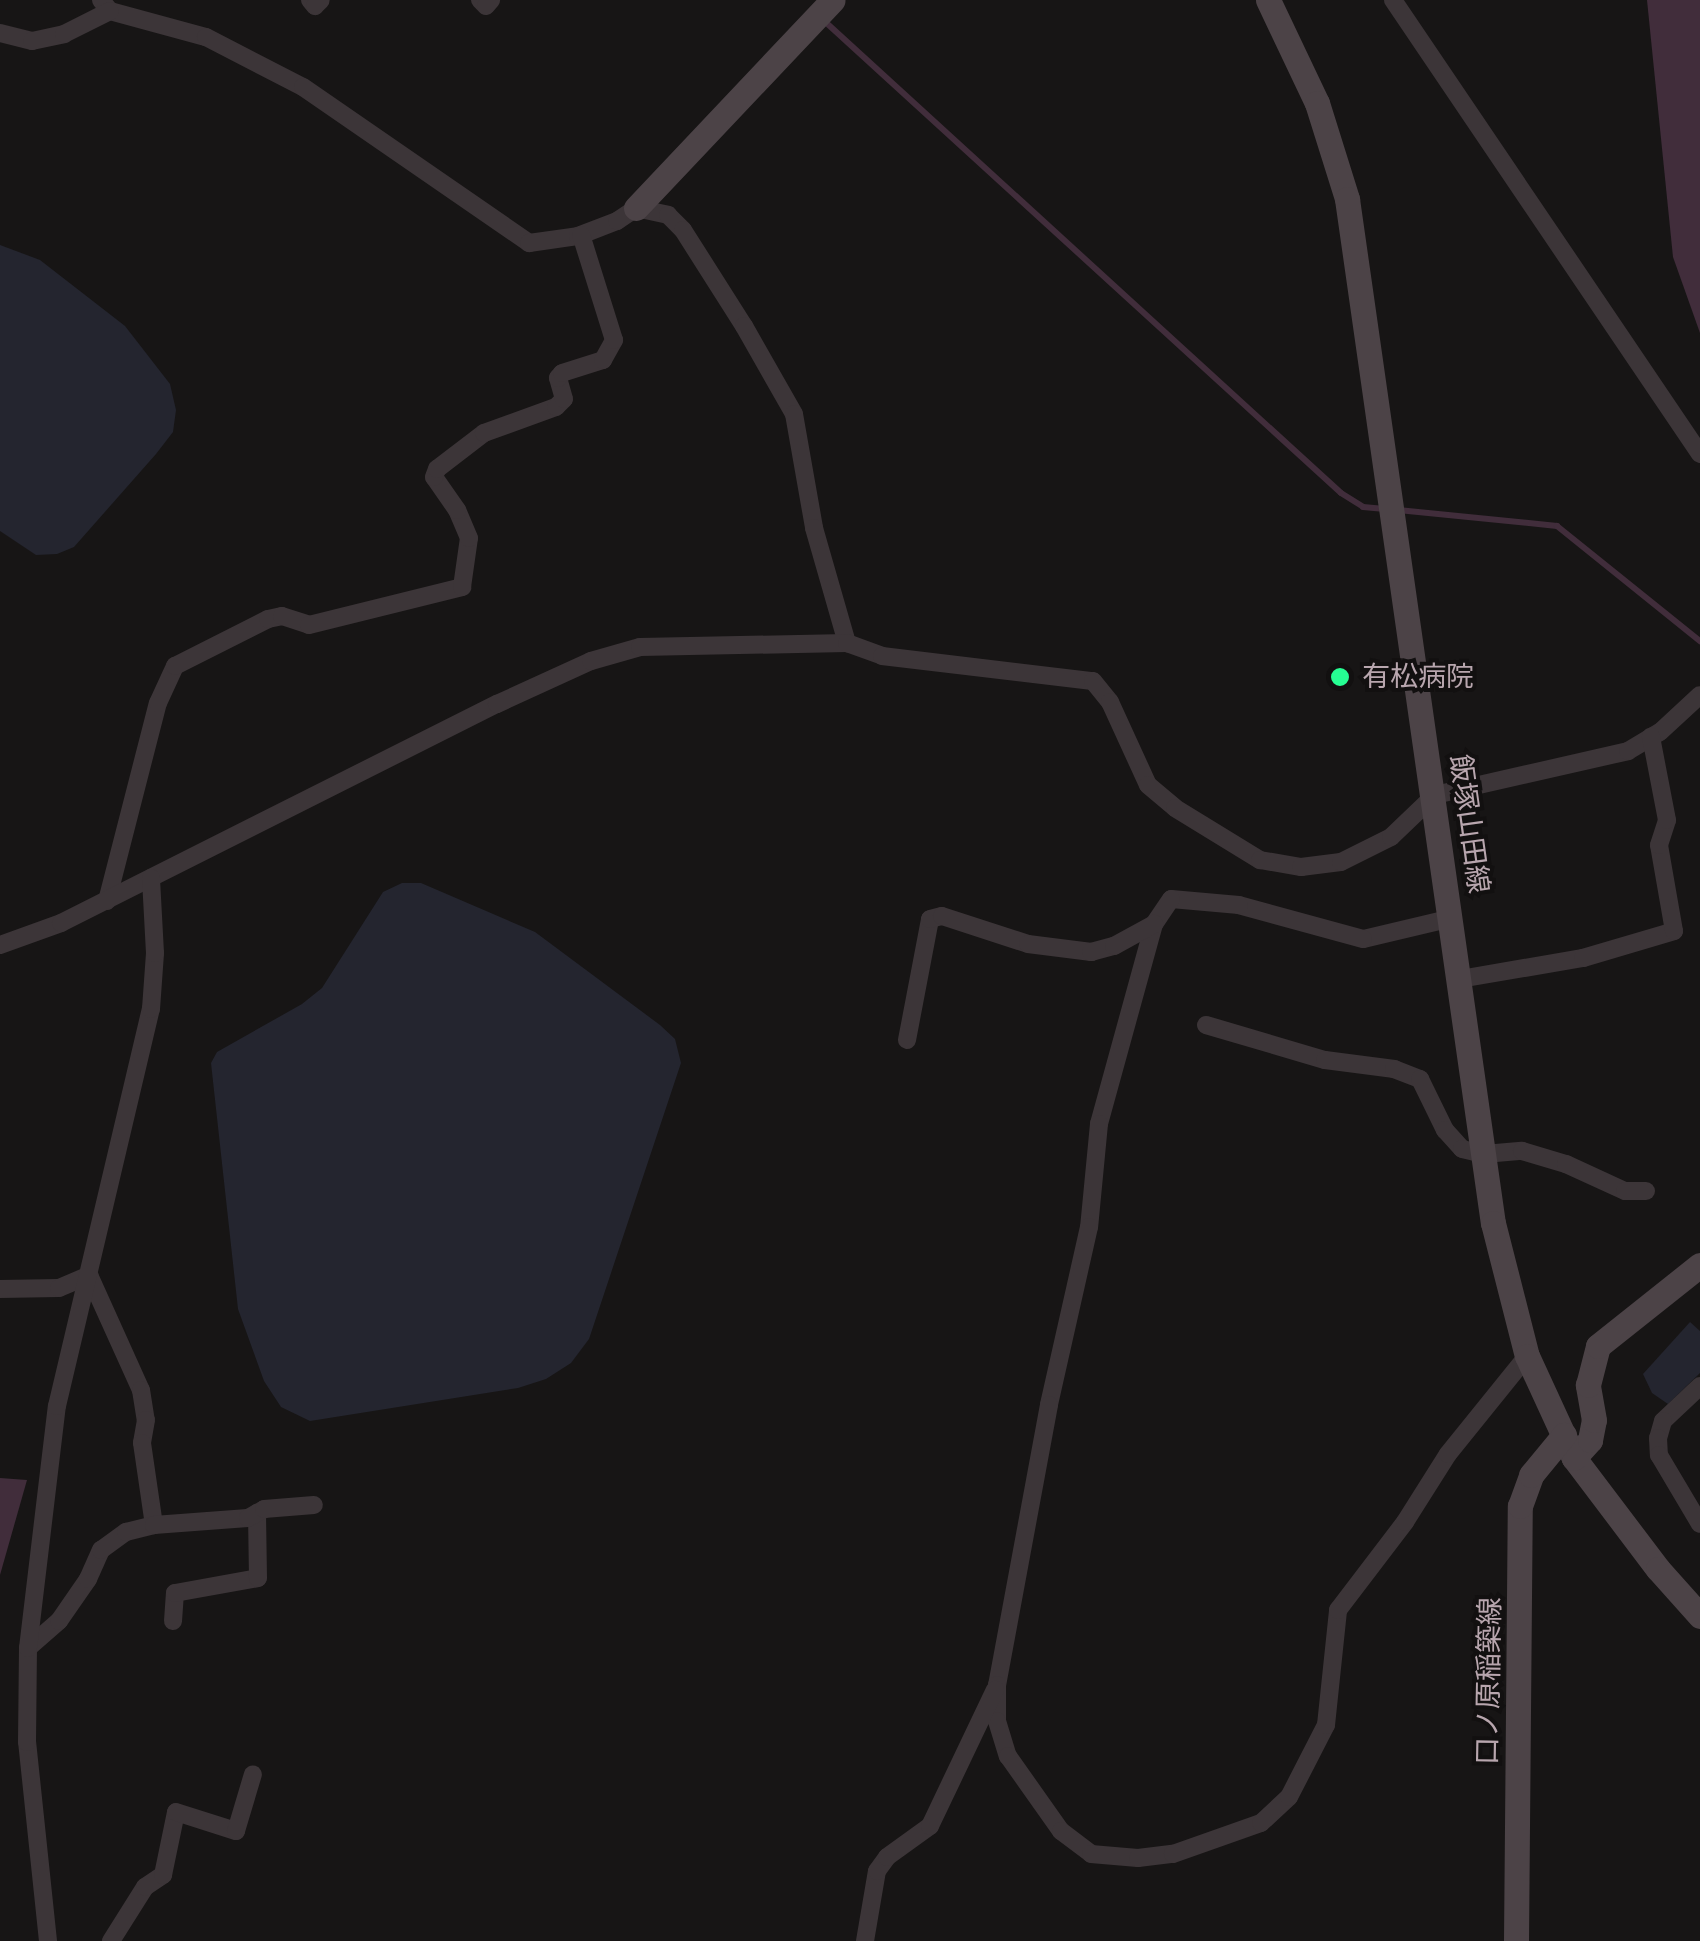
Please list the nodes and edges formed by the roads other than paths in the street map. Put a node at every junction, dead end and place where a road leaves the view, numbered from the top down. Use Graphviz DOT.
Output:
graph roads {
  1 [pos="310,0"];
  2 [pos="320,0"];
  3 [pos="480,0"];
  4 [pos="491,0"];
  5 [pos="1268,0"];
  6 [pos="1393,0"];
  7 [pos="829,1"];
  8 [pos="106,6"];
  9 [pos="0,33"];
  10 [pos="636,208"];
  11 [pos="581,235"];
  12 [pos="1700,454"];
  13 [pos="847,643"];
  14 [pos="1700,695"];
  15 [pos="1651,738"];
  16 [pos="1435,795"];
  17 [pos="150,878"];
  18 [pos="107,900"];
  19 [pos="1452,918"];
  20 [pos="1154,924"];
  21 [pos="0,945"];
  22 [pos="1460,979"];
  23 [pos="1206,1025"];
  24 [pos="908,1040"];
  25 [pos="1484,1154"];
  26 [pos="1646,1191"];
  27 [pos="1700,1266"];
  28 [pos="88,1275"];
  29 [pos="0,1290"];
  30 [pos="1527,1356"];
  31 [pos="1700,1386"];
  32 [pos="1569,1446"];
  33 [pos="314,1505"];
  34 [pos="257,1513"];
  35 [pos="1700,1524"];
  36 [pos="154,1525"];
  37 [pos="1700,1616"];
  38 [pos="173,1622"];
  39 [pos="28,1648"];
  40 [pos="997,1685"];
  41 [pos="252,1774"];
  42 [pos="48,1941"];
  43 [pos="110,1941"];
  44 [pos="866,1941"];
  45 [pos="1516,1941"];
  1 -- 2 [label="street"];
  3 -- 4 [label="street"];
  5 -- 16 [label="main road, 飯塚山田線"];
  6 -- 12 [label="street"];
  7 -- 10 [label="main road"];
  8 -- 9 [label="street"];
  8 -- 11 [label="street"];
  10 -- 11 [label="street"];
  10 -- 13 [label="street"];
  11 -- 18 [label="street"];
  13 -- 16 [label="street"];
  13 -- 17 [label="street"];
  14 -- 15 [label="street"];
  15 -- 16 [label="street"];
  15 -- 22 [label="street"];
  16 -- 19 [label="main road, 飯塚山田線"];
  17 -- 18 [label="street"];
  17 -- 28 [label="street"];
  18 -- 21 [label="street"];
  19 -- 20 [label="street"];
  19 -- 22 [label="main road, 飯塚山田線"];
  20 -- 24 [label="street"];
  20 -- 40 [label="street"];
  22 -- 25 [label="main road, 飯塚山田線"];
  23 -- 25 [label="street"];
  25 -- 26 [label="street"];
  25 -- 30 [label="main road, 飯塚山田線"];
  27 -- 32 [label="main road, 口ノ原稲築線"];
  28 -- 29 [label="street"];
  28 -- 36 [label="street"];
  28 -- 39 [label="street"];
  30 -- 32 [label="main road, 飯塚山田線"];
  30 -- 40 [label="street"];
  31 -- 35 [label="street"];
  32 -- 37 [label="main road, 飯塚山田線"];
  32 -- 45 [label="main road, 口ノ原稲築線"];
  33 -- 34 [label="street"];
  34 -- 36 [label="street"];
  34 -- 38 [label="street"];
  36 -- 39 [label="street"];
  39 -- 42 [label="street"];
  40 -- 44 [label="street"];
  41 -- 43 [label="street"];
}
